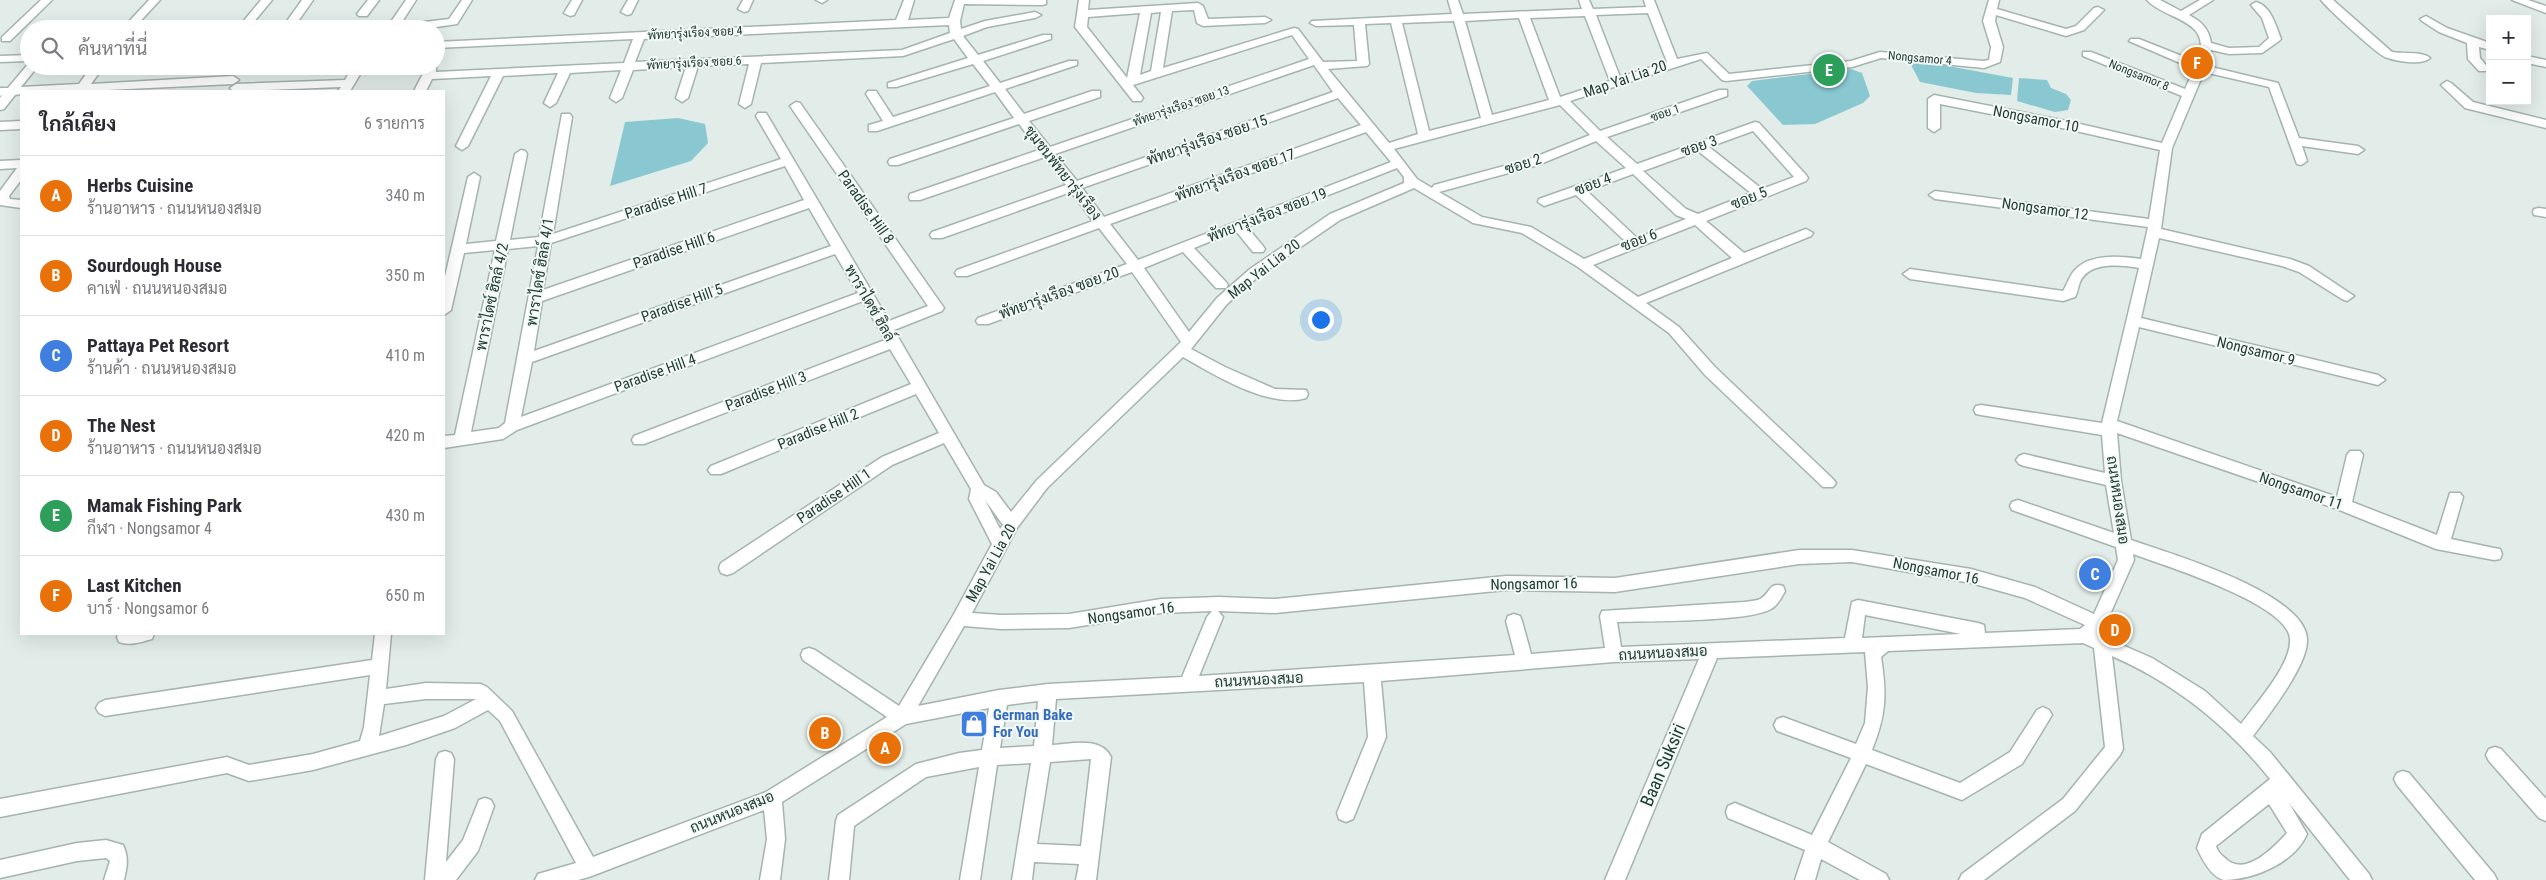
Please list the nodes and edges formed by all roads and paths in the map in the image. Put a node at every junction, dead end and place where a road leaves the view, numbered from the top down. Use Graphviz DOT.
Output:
graph roads {
  1 [pos="47,0"];
  2 [pos="155,0"];
  3 [pos="164,0"];
  4 [pos="266,0"];
  5 [pos="308,0"];
  6 [pos="374,0"];
  7 [pos="411,0"];
  8 [pos="467,0"];
  9 [pos="578,0"];
  10 [pos="633,0"];
  11 [pos="909,0"];
  12 [pos="960,0"];
  13 [pos="1084,0"];
  14 [pos="1133,0"];
  15 [pos="1453,0"];
  16 [pos="1584,0"];
  17 [pos="2152,0"];
  18 [pos="2208,0"];
  19 [pos="2326,0"];
  20 [pos="2518,0"];
  21 [pos="1042,2"];
  22 [pos="1165,2"];
  23 [pos="1650,5"];
  24 [pos="1993,5"];
  25 [pos="2256,5"];
  26 [pos="1146,9"];
  27 [pos="2098,10"];
  28 [pos="2546,10"];
  29 [pos="627,12"];
  30 [pos="570,13"];
  31 [pos="1589,13"];
  32 [pos="363,14"];
  33 [pos="1081,14"];
  34 [pos="1034,15"];
  35 [pos="1523,15"];
  36 [pos="2182,15"];
  37 [pos="1458,17"];
  38 [pos="2426,19"];
  39 [pos="26,20"];
  40 [pos="136,20"];
  41 [pos="145,20"];
  42 [pos="249,20"];
  43 [pos="293,20"];
  44 [pos="398,20"];
  45 [pos="1265,20"];
  46 [pos="1396,20"];
  47 [pos="954,21"];
  48 [pos="1359,21"];
  49 [pos="445,23"];
  50 [pos="901,23"];
  51 [pos="1316,23"];
  52 [pos="20,26"];
  53 [pos="956,34"];
  54 [pos="640,35"];
  55 [pos="1047,36"];
  56 [pos="6,39"];
  57 [pos="2135,41"];
  58 [pos="2473,41"];
  59 [pos="445,44"];
  60 [pos="2205,45"];
  61 [pos="2486,46"];
  62 [pos="2087,54"];
  63 [pos="20,58"];
  64 [pos="974,58"];
  65 [pos="2424,58"];
  66 [pos="0,59"];
  67 [pos="756,60"];
  68 [pos="2531,60"];
  69 [pos="1673,62"];
  70 [pos="693,63"];
  71 [pos="1073,63"];
  72 [pos="1317,64"];
  73 [pos="2546,64"];
  74 [pos="627,66"];
  75 [pos="2200,68"];
  76 [pos="2483,69"];
  77 [pos="565,70"];
  78 [pos="445,71"];
  79 [pos="1158,72"];
  80 [pos="499,73"];
  81 [pos="23,75"];
  82 [pos="91,75"];
  83 [pos="353,75"];
  84 [pos="429,75"];
  85 [pos="1130,81"];
  86 [pos="1616,81"];
  87 [pos="892,84"];
  88 [pos="2447,85"];
  89 [pos="346,87"];
  90 [pos="997,88"];
  91 [pos="81,89"];
  92 [pos="56,90"];
  93 [pos="421,90"];
  94 [pos="20,91"];
  95 [pos="6,92"];
  96 [pos="1340,93"];
  97 [pos="1723,93"];
  98 [pos="872,94"];
  99 [pos="1096,94"];
  100 [pos="2190,95"];
  101 [pos="616,98"];
  102 [pos="682,98"];
  103 [pos="1137,98"];
  104 [pos="1560,101"];
  105 [pos="550,103"];
  106 [pos="744,104"];
  107 [pos="0,106"];
  108 [pos="796,106"];
  109 [pos="762,116"];
  110 [pos="566,117"];
  111 [pos="1022,119"];
  112 [pos="1488,121"];
  113 [pos="890,122"];
  114 [pos="2546,124"];
  115 [pos="20,125"];
  116 [pos="0,126"];
  117 [pos="1368,127"];
  118 [pos="873,128"];
  119 [pos="1934,128"];
  120 [pos="1602,134"];
  121 [pos="1424,135"];
  122 [pos="2293,141"];
  123 [pos="462,146"];
  124 [pos="1700,146"];
  125 [pos="1386,148"];
  126 [pos="2166,148"];
  127 [pos="2358,150"];
  128 [pos="1047,152"];
  129 [pos="521,154"];
  130 [pos="788,161"];
  131 [pos="2301,161"];
  132 [pos="894,162"];
  133 [pos="1399,163"];
  134 [pos="20,164"];
  135 [pos="0,165"];
  136 [pos="1638,167"];
  137 [pos="20,172"];
  138 [pos="474,177"];
  139 [pos="1802,178"];
  140 [pos="1411,181"];
  141 [pos="1073,186"];
  142 [pos="1438,188"];
  143 [pos="1578,190"];
  144 [pos="1760,194"];
  145 [pos="1935,195"];
  146 [pos="915,197"];
  147 [pos="812,202"];
  148 [pos="1544,202"];
  149 [pos="20,204"];
  150 [pos="1695,218"];
  151 [pos="1102,224"];
  152 [pos="1239,226"];
  153 [pos="2155,228"];
  154 [pos="1806,233"];
  155 [pos="937,235"];
  156 [pos="544,241"];
  157 [pos="1634,242"];
  158 [pos="503,243"];
  159 [pos="1186,246"];
  160 [pos="838,248"];
  161 [pos="458,249"];
  162 [pos="1258,249"];
  163 [pos="1742,259"];
  164 [pos="1583,264"];
  165 [pos="2146,264"];
  166 [pos="1135,266"];
  167 [pos="962,273"];
  168 [pos="1910,274"];
  169 [pos="1221,285"];
  170 [pos="866,295"];
  171 [pos="2347,296"];
  172 [pos="536,298"];
  173 [pos="1644,299"];
  174 [pos="445,306"];
  175 [pos="983,321"];
  176 [pos="2133,321"];
  177 [pos="885,328"];
  178 [pos="893,342"];
  179 [pos="1185,346"];
  180 [pos="525,359"];
  181 [pos="2378,380"];
  182 [pos="919,387"];
  183 [pos="1301,394"];
  184 [pos="1981,410"];
  185 [pos="512,426"];
  186 [pos="2109,427"];
  187 [pos="948,435"];
  188 [pos="462,439"];
  189 [pos="640,440"];
  190 [pos="445,442"];
  191 [pos="2355,455"];
  192 [pos="2024,460"];
  193 [pos="716,470"];
  194 [pos="2113,481"];
  195 [pos="1828,483"];
  196 [pos="979,490"];
  197 [pos="2455,497"];
  198 [pos="2343,505"];
  199 [pos="2018,506"];
  200 [pos="1011,524"];
  201 [pos="1000,543"];
  202 [pos="2124,544"];
  203 [pos="2442,544"];
  204 [pos="2494,554"];
  205 [pos="727,568"];
  206 [pos="1777,591"];
  207 [pos="1214,617"];
  208 [pos="960,619"];
  209 [pos="1514,621"];
  210 [pos="2098,623"];
  211 [pos="1978,630"];
  212 [pos="139,635"];
  213 [pos="383,635"];
  214 [pos="2084,636"];
  215 [pos="125,637"];
  216 [pos="1884,644"];
  217 [pos="2102,644"];
  218 [pos="1853,646"];
  219 [pos="1711,651"];
  220 [pos="809,655"];
  221 [pos="1614,655"];
  222 [pos="1526,662"];
  223 [pos="380,666"];
  224 [pos="1372,674"];
  225 [pos="1188,683"];
  226 [pos="1048,692"];
  227 [pos="376,698"];
  228 [pos="999,698"];
  229 [pos="490,701"];
  230 [pos="105,708"];
  231 [pos="2043,715"];
  232 [pos="902,717"];
  233 [pos="1783,725"];
  234 [pos="2242,736"];
  235 [pos="367,746"];
  236 [pos="1042,753"];
  237 [pos="1863,755"];
  238 [pos="2495,755"];
  239 [pos="990,757"];
  240 [pos="445,759"];
  241 [pos="2403,779"];
  242 [pos="2276,786"];
  243 [pos="772,798"];
  244 [pos="484,806"];
  245 [pos="0,808"];
  246 [pos="1735,812"];
  247 [pos="2546,812"];
  248 [pos="1346,813"];
  249 [pos="1816,846"];
  250 [pos="1026,853"];
  251 [pos="1089,855"];
  252 [pos="589,868"];
  253 [pos="0,869"];
  254 [pos="114,880"];
  255 [pos="436,880"];
  256 [pos="444,880"];
  257 [pos="545,880"];
  258 [pos="770,880"];
  259 [pos="839,880"];
  260 [pos="970,880"];
  261 [pos="1022,880"];
  262 [pos="1086,880"];
  263 [pos="1615,880"];
  264 [pos="1805,880"];
  265 [pos="1879,880"];
  266 [pos="1969,880"];
  267 [pos="2362,880"];
  268 [pos="2487,880"];
  1 -- 39 [label="street"];
  2 -- 40 [label="street"];
  3 -- 41 [label="street"];
  4 -- 42 [label="street"];
  5 -- 43 [label="street"];
  6 -- 32 [label="street"];
  7 -- 44 [label="street"];
  8 -- 49 [label="street"];
  9 -- 30 [label="street"];
  10 -- 29 [label="street"];
  11 -- 50 [label="street"];
  12 -- 21 [label="street"];
  12 -- 47 [label="street, ชุมชนพัทยารุ่งเรือง"];
  13 -- 33 [label="street"];
  14 -- 22 [label="street"];
  15 -- 37 [label="street"];
  16 -- 31 [label="street"];
  17 -- 36 [label="street"];
  18 -- 36 [label="street"];
  19 -- 65 [label="street"];
  20 -- 28 [label="street"];
  22 -- 26 [label="street"];
  22 -- 45 [label="street"];
  22 -- 79 [label="street"];
  23 -- 31 [label="street"];
  23 -- 69 [label="street, Map Yai Lia 20"];
  24 -- 27 [label="street"];
  24 -- 69 [label="street, Nongsamor 4"];
  25 -- 60 [label="street"];
  26 -- 33 [label="street"];
  26 -- 85 [label="street"];
  31 -- 35 [label="street"];
  31 -- 86 [label="street"];
  33 -- 85 [label="street"];
  34 -- 53 [label="street, พัทยารุ่งเรือง ซอย 6"];
  35 -- 37 [label="street"];
  35 -- 104 [label="street"];
  36 -- 60 [label="street"];
  37 -- 46 [label="street"];
  37 -- 112 [label="street"];
  38 -- 58 [label="street"];
  46 -- 48 [label="street"];
  46 -- 121 [label="street"];
  47 -- 50 [label="street, พัทยารุ่งเรือง ซอย 4"];
  47 -- 53 [label="street, ชุมชนพัทยารุ่งเรือง"];
  48 -- 51 [label="street"];
  48 -- 72 [label="street, พัทยารุ่งเรือง ซอย 13"];
  50 -- 54 [label="street, พัทยารุ่งเรือง ซอย 4"];
  52 -- 56 [label="street"];
  53 -- 64 [label="street, ชุมชนพัทยารุ่งเรือง"];
  53 -- 67 [label="street, พัทยารุ่งเรือง ซอย 6"];
  54 -- 59 [label="street, พัทยารุ่งเรือง ซอย 4"];
  54 -- 74 [label="street"];
  55 -- 64 [label="street"];
  57 -- 75 [label="street"];
  58 -- 61 [label="street"];
  58 -- 76 [label="street"];
  60 -- 75 [label="street, ถนนหนองสมอ"];
  62 -- 100 [label="street, Nongsamor 8"];
  63 -- 66 [label="street"];
  64 -- 87 [label="street"];
  64 -- 90 [label="street, ชุมชนพัทยารุ่งเรือง"];
  67 -- 70 [label="street, พัทยารุ่งเรือง ซอย 6"];
  67 -- 106 [label="street"];
  68 -- 73 [label="street"];
  69 -- 86 [label="street, Map Yai Lia 20"];
  70 -- 74 [label="street, พัทยารุ่งเรือง ซอย 6"];
  70 -- 102 [label="street"];
  71 -- 90 [label="street"];
  72 -- 79 [label="street"];
  72 -- 96 [label="street"];
  72 -- 128 [label="street, พัทยารุ่งเรือง ซอย 13"];
  74 -- 77 [label="street, พัทยารุ่งเรือง ซอย 6"];
  74 -- 101 [label="street"];
  75 -- 100 [label="street, ถนนหนองสมอ"];
  75 -- 122 [label="street"];
  77 -- 80 [label="street, พัทยารุ่งเรือง ซอย 6"];
  77 -- 105 [label="street"];
  78 -- 80 [label="street, พัทยารุ่งเรือง ซอย 6"];
  79 -- 85 [label="street"];
  80 -- 123 [label="street"];
  81 -- 95 [label="street"];
  82 -- 91 [label="street"];
  83 -- 89 [label="street"];
  84 -- 93 [label="street"];
  85 -- 103 [label="street"];
  86 -- 104 [label="street, Map Yai Lia 20"];
  88 -- 114 [label="street"];
  89 -- 91 [label="street"];
  90 -- 111 [label="street, ชุมชนพัทยารุ่งเรือง"];
  90 -- 113 [label="street"];
  91 -- 92 [label="street"];
  94 -- 95 [label="street"];
  95 -- 107 [label="street"];
  96 -- 117 [label="street"];
  96 -- 141 [label="street, พัทยารุ่งเรือง ซอย 15"];
  97 -- 120 [label="street, ซอย 1"];
  98 -- 113 [label="street"];
  99 -- 111 [label="street"];
  100 -- 126 [label="street, ถนนหนองสมอ"];
  104 -- 112 [label="street, Map Yai Lia 20"];
  104 -- 120 [label="street"];
  108 -- 177 [label="street"];
  109 -- 130 [label="street, พาราไดซ์ ฮิลล์"];
  110 -- 156 [label="street, พาราไดซ์ ฮิลล์ 4/1"];
  111 -- 128 [label="street, ชุมชนพัทยารุ่งเรือง"];
  111 -- 132 [label="street"];
  112 -- 121 [label="street, Map Yai Lia 20"];
  113 -- 118 [label="street"];
  115 -- 116 [label="street"];
  117 -- 125 [label="street"];
  117 -- 151 [label="street, พัทยารุ่งเรือง ซอย 17"];
  119 -- 126 [label="street, Nongsamor 10"];
  120 -- 136 [label="street"];
  120 -- 142 [label="street, ซอย 2"];
  121 -- 125 [label="street, Map Yai Lia 20"];
  122 -- 127 [label="street"];
  122 -- 131 [label="street"];
  124 -- 136 [label="street, ซอย 3"];
  124 -- 139 [label="street, ซอย 3"];
  124 -- 144 [label="street"];
  125 -- 133 [label="street"];
  126 -- 153 [label="street, ถนนหนองสมอ"];
  128 -- 141 [label="street, ชุมชนพัทยารุ่งเรือง"];
  128 -- 146 [label="street, พัทยารุ่งเรือง ซอย 13"];
  129 -- 158 [label="street, พาราไดซ์ ฮิลล์ 4/2"];
  130 -- 147 [label="street, พาราไดซ์ ฮิลล์"];
  130 -- 156 [label="street, Paradise Hill 7"];
  133 -- 140 [label="street"];
  133 -- 152 [label="street, พัทยารุ่งเรือง ซอย 19"];
  134 -- 135 [label="street"];
  136 -- 143 [label="street, ซอย 4"];
  136 -- 150 [label="street"];
  137 -- 149 [label="street"];
  138 -- 161 [label="street"];
  139 -- 144 [label="street, ซอย 5"];
  140 -- 164 [label="street"];
  140 -- 179 [label="street, Map Yai Lia 20"];
  141 -- 151 [label="street, ชุมชนพัทยารุ่งเรือง"];
  141 -- 155 [label="street, พัทยารุ่งเรือง ซอย 15"];
  143 -- 148 [label="street, ซอย 4"];
  143 -- 157 [label="street"];
  144 -- 150 [label="street, ซอย 5"];
  145 -- 153 [label="street, Nongsamor 12"];
  147 -- 160 [label="street, พาราไดซ์ ฮิลล์"];
  147 -- 172 [label="street, Paradise Hill 6"];
  150 -- 157 [label="street, ซอย 6"];
  150 -- 163 [label="street"];
  151 -- 166 [label="street, ชุมชนพัทยารุ่งเรือง"];
  151 -- 167 [label="street, พัทยารุ่งเรือง ซอย 17"];
  152 -- 159 [label="street, พัทยารุ่งเรือง ซอย 19"];
  152 -- 162 [label="street"];
  153 -- 165 [label="street, ถนนหนองสมอ"];
  153 -- 171 [label="street, Nongsamor 12"];
  154 -- 163 [label="street"];
  156 -- 158 [label="street, Paradise Hill 7"];
  156 -- 172 [label="street, พาราไดซ์ ฮิลล์ 4/1"];
  157 -- 164 [label="street, ซอย 6"];
  158 -- 161 [label="street, Paradise Hill 7"];
  158 -- 188 [label="street, พาราไดซ์ ฮิลล์ 4/2"];
  159 -- 166 [label="street, พัทยารุ่งเรือง ซอย 19"];
  159 -- 169 [label="street"];
  160 -- 170 [label="street, พาราไดซ์ ฮิลล์"];
  160 -- 180 [label="street, Paradise Hill 5"];
  161 -- 174 [label="street"];
  163 -- 173 [label="street"];
  164 -- 195 [label="street"];
  165 -- 168 [label="street"];
  165 -- 176 [label="street, ถนนหนองสมอ"];
  166 -- 175 [label="street, พัทยารุ่งเรือง ซอย 20"];
  166 -- 179 [label="street, ชุมชนพัทยารุ่งเรือง"];
  170 -- 177 [label="street, พาราไดซ์ ฮิลล์"];
  170 -- 185 [label="street, Paradise Hill 4"];
  172 -- 180 [label="street, พาราไดซ์ ฮิลล์ 4/1"];
  176 -- 181 [label="street, Nongsamor 9"];
  176 -- 186 [label="street, ถนนหนองสมอ"];
  177 -- 178 [label="street, พาราไดซ์ ฮิลล์"];
  178 -- 182 [label="street, พาราไดซ์ ฮิลล์"];
  178 -- 189 [label="street, Paradise Hill 3"];
  179 -- 183 [label="street"];
  179 -- 200 [label="street, Map Yai Lia 20"];
  180 -- 185 [label="street, พาราไดซ์ ฮิลล์ 4/1"];
  182 -- 187 [label="street, พาราไดซ์ ฮิลล์"];
  182 -- 193 [label="street, Paradise Hill 2"];
  184 -- 186 [label="street, Nongsamor 11"];
  185 -- 188 [label="street, Paradise Hill 4"];
  186 -- 194 [label="street, ถนนหนองสมอ"];
  186 -- 198 [label="street, Nongsamor 11"];
  187 -- 196 [label="street, พาราไดซ์ ฮิลล์"];
  187 -- 205 [label="street, Paradise Hill 1"];
  188 -- 190 [label="street, Paradise Hill 4"];
  191 -- 198 [label="street"];
  192 -- 194 [label="street"];
  194 -- 202 [label="street, ถนนหนองสมอ"];
  196 -- 200 [label="street, พาราไดซ์ ฮิลล์"];
  196 -- 201 [label="street, พาราไดซ์ ฮิลล์"];
  197 -- 203 [label="street"];
  198 -- 203 [label="street, Nongsamor 11"];
  199 -- 202 [label="street"];
  200 -- 201 [label="street, Map Yai Lia 20"];
  201 -- 208 [label="street, Map Yai Lia 20"];
  202 -- 210 [label="street, ถนนหนองสมอ"];
  202 -- 234 [label="street"];
  203 -- 204 [label="street, Nongsamor 11"];
  206 -- 221 [label="street"];
  207 -- 225 [label="street"];
  208 -- 210 [label="street, Nongsamor 16"];
  208 -- 232 [label="street, Map Yai Lia 20"];
  209 -- 222 [label="street"];
  210 -- 214 [label="street, ถนนหนองสมอ"];
  211 -- 218 [label="street"];
  212 -- 215 [label="street"];
  213 -- 223 [label="street"];
  214 -- 216 [label="street, ถนนหนองสมอ"];
  214 -- 217 [label="street"];
  216 -- 218 [label="street, ถนนหนองสมอ"];
  216 -- 237 [label="street"];
  217 -- 234 [label="street"];
  217 -- 266 [label="street"];
  218 -- 219 [label="street, ถนนหนองสมอ"];
  219 -- 221 [label="street, ถนนหนองสมอ"];
  219 -- 263 [label="street, Baan Suksiri"];
  220 -- 232 [label="street"];
  221 -- 222 [label="street, ถนนหนองสมอ"];
  222 -- 224 [label="street, ถนนหนองสมอ"];
  223 -- 227 [label="street"];
  223 -- 230 [label="street"];
  224 -- 225 [label="street, ถนนหนองสมอ"];
  224 -- 248 [label="street"];
  225 -- 226 [label="street, ถนนหนองสมอ"];
  226 -- 228 [label="street, ถนนหนองสมอ"];
  226 -- 236 [label="street"];
  227 -- 229 [label="street"];
  227 -- 235 [label="street"];
  228 -- 232 [label="street, ถนนหนองสมอ"];
  228 -- 239 [label="street"];
  229 -- 235 [label="street"];
  229 -- 252 [label="street"];
  231 -- 237 [label="street"];
  232 -- 243 [label="street, ถนนหนองสมอ"];
  233 -- 237 [label="street"];
  234 -- 242 [label="street"];
  235 -- 245 [label="street"];
  236 -- 239 [label="street"];
  236 -- 250 [label="street"];
  236 -- 251 [label="street"];
  237 -- 249 [label="street"];
  238 -- 247 [label="street"];
  239 -- 259 [label="street"];
  239 -- 260 [label="street"];
  240 -- 255 [label="street"];
  241 -- 268 [label="street"];
  242 -- 242 [label="street"];
  242 -- 267 [label="street"];
  243 -- 252 [label="street, ถนนหนองสมอ"];
  243 -- 258 [label="street"];
  244 -- 256 [label="street"];
  246 -- 249 [label="street"];
  249 -- 264 [label="street"];
  249 -- 265 [label="street"];
  250 -- 251 [label="street"];
  250 -- 261 [label="street"];
  251 -- 262 [label="street"];
  252 -- 257 [label="street, ถนนหนองสมอ"];
  253 -- 254 [label="street"];
}
